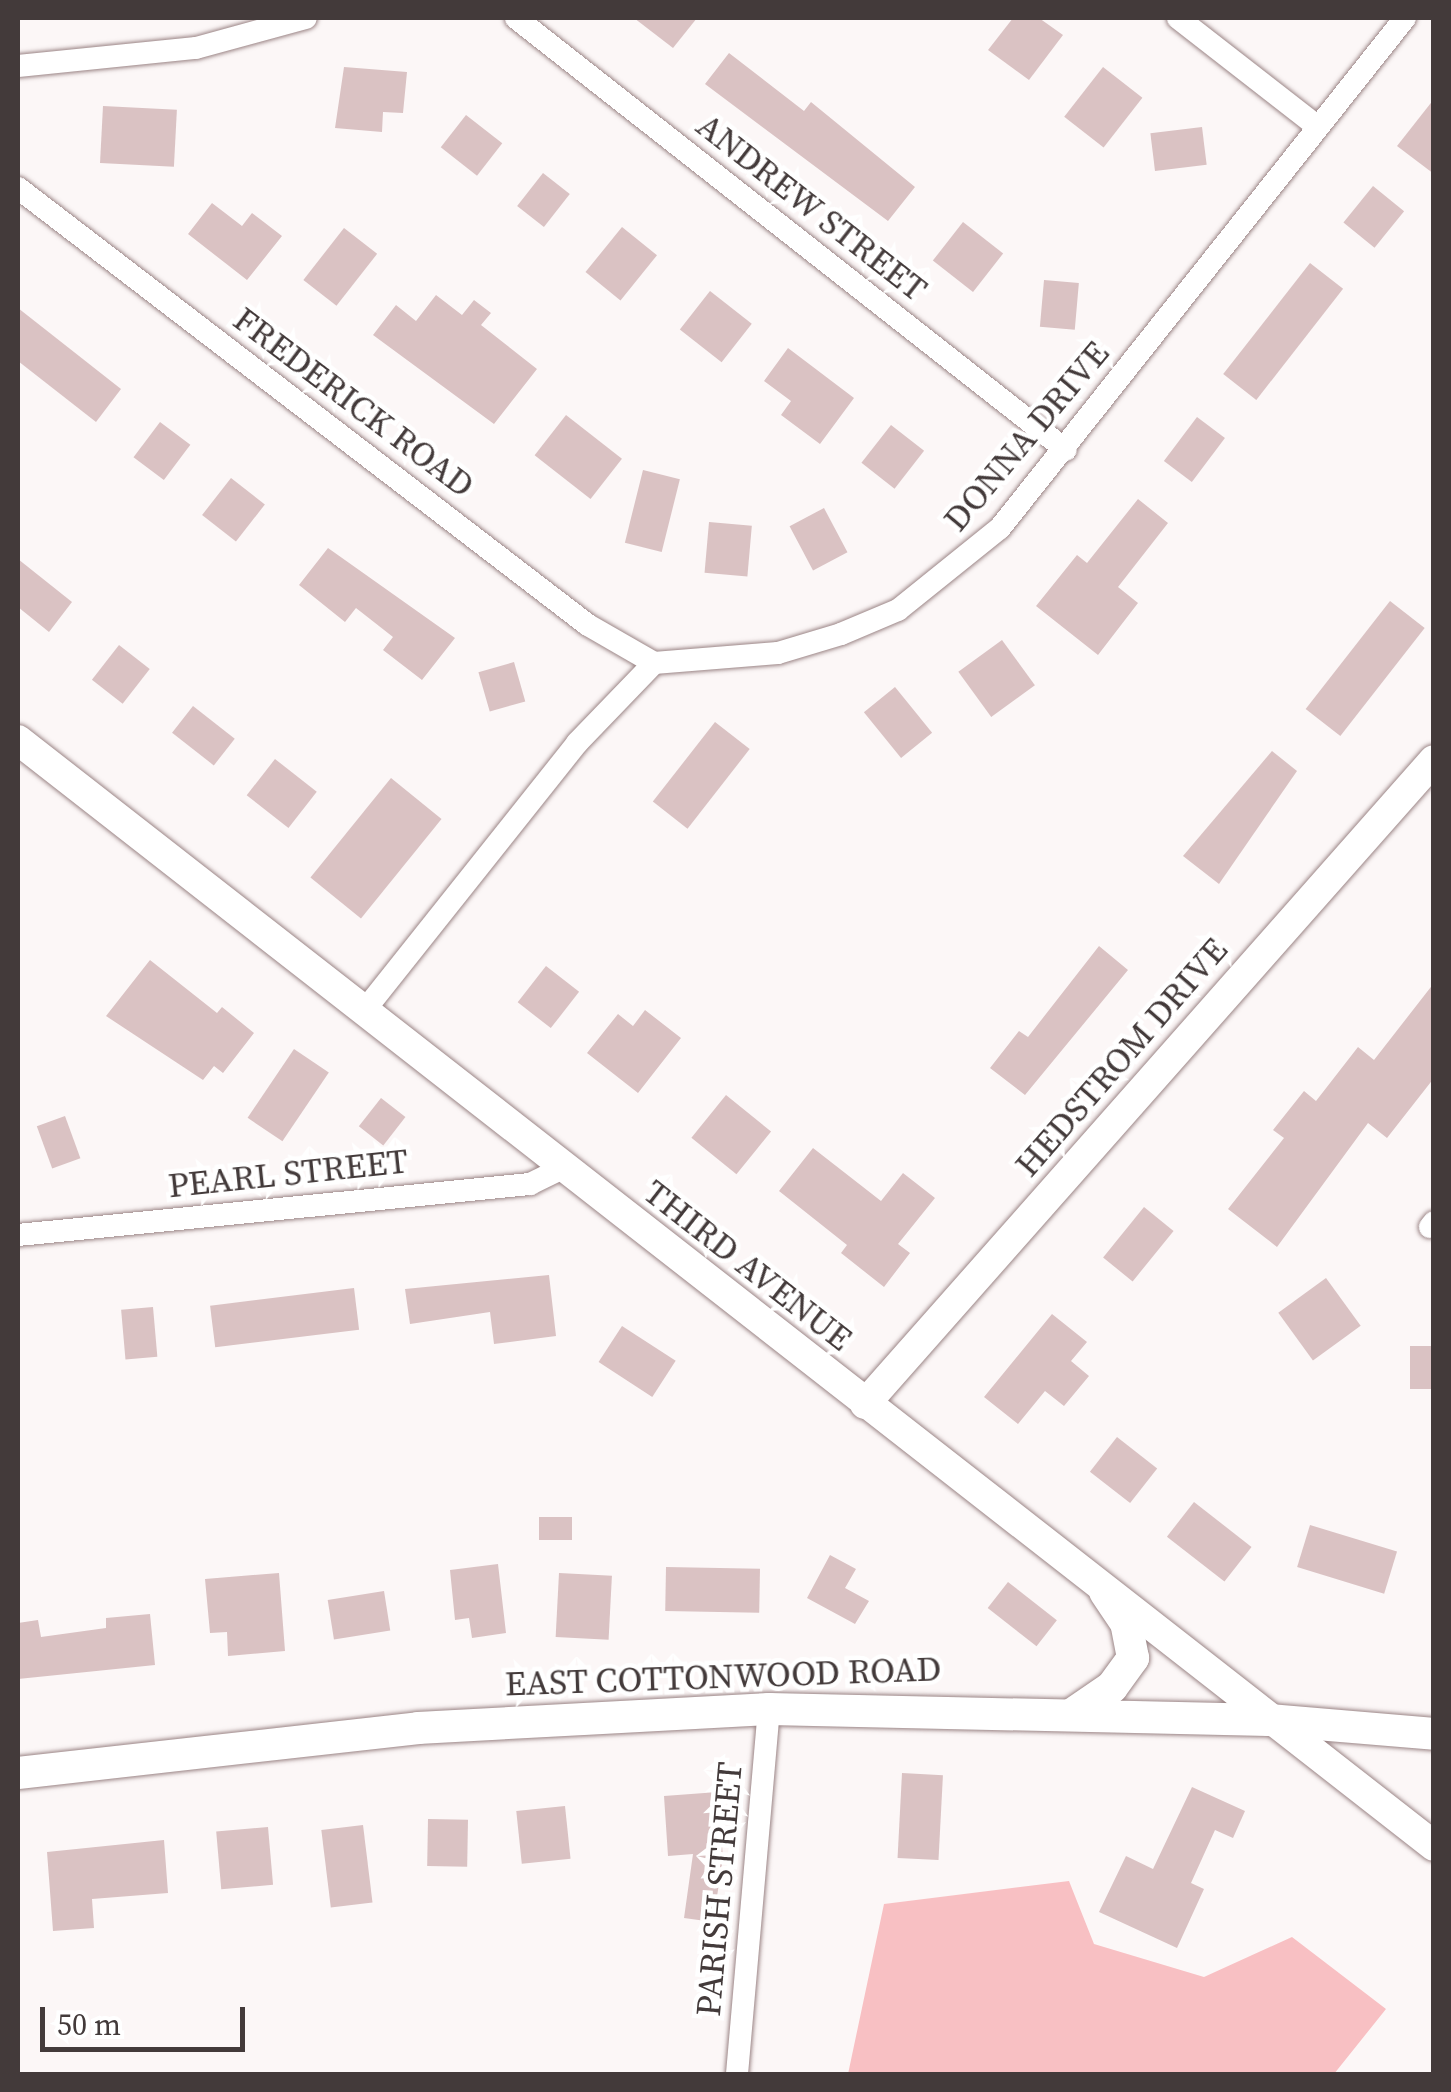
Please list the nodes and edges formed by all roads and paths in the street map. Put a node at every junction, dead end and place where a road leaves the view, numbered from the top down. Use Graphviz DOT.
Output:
graph roads {
  1 [pos="306,18"];
  2 [pos="516,18"];
  3 [pos="1178,18"];
  4 [pos="1405,18"];
  5 [pos="18,66"];
  6 [pos="1318,128"];
  7 [pos="18,188"];
  8 [pos="1066,450"];
  9 [pos="654,663"];
  10 [pos="18,740"];
  11 [pos="1434,760"];
  12 [pos="364,1012"];
  13 [pos="562,1168"];
  14 [pos="18,1235"];
  15 [pos="865,1404"];
  16 [pos="1106,1592"];
  17 [pos="769,1709"];
  18 [pos="1074,1712"];
  19 [pos="1269,1720"];
  20 [pos="1434,1734"];
  21 [pos="18,1773"];
  22 [pos="1434,1846"];
  23 [pos="737,2074"];
  1 -- 5 [label="street"];
  2 -- 8 [label="street, ANDREW STREET"];
  3 -- 6 [label="street"];
  4 -- 6 [label="street, DONNA DRIVE"];
  6 -- 8 [label="street, DONNA DRIVE"];
  7 -- 9 [label="street, FREDERICK ROAD"];
  8 -- 9 [label="street, DONNA DRIVE"];
  9 -- 12 [label="street"];
  10 -- 12 [label="street, THIRD AVENUE"];
  11 -- 15 [label="street, HEDSTROM DRIVE"];
  12 -- 13 [label="street, THIRD AVENUE"];
  13 -- 14 [label="street, PEARL STREET"];
  13 -- 15 [label="street, THIRD AVENUE"];
  15 -- 16 [label="street, THIRD AVENUE"];
  16 -- 18 [label="main road"];
  16 -- 19 [label="street, THIRD AVENUE"];
  17 -- 18 [label="main road, EAST COTTONWOOD ROAD"];
  17 -- 21 [label="main road, EAST COTTONWOOD ROAD"];
  17 -- 23 [label="street, PARISH STREET"];
  18 -- 19 [label="main road, EAST COTTONWOOD ROAD"];
  19 -- 20 [label="main road, EAST COTTONWOOD ROAD"];
  19 -- 22 [label="street, THIRD AVENUE"];
}
